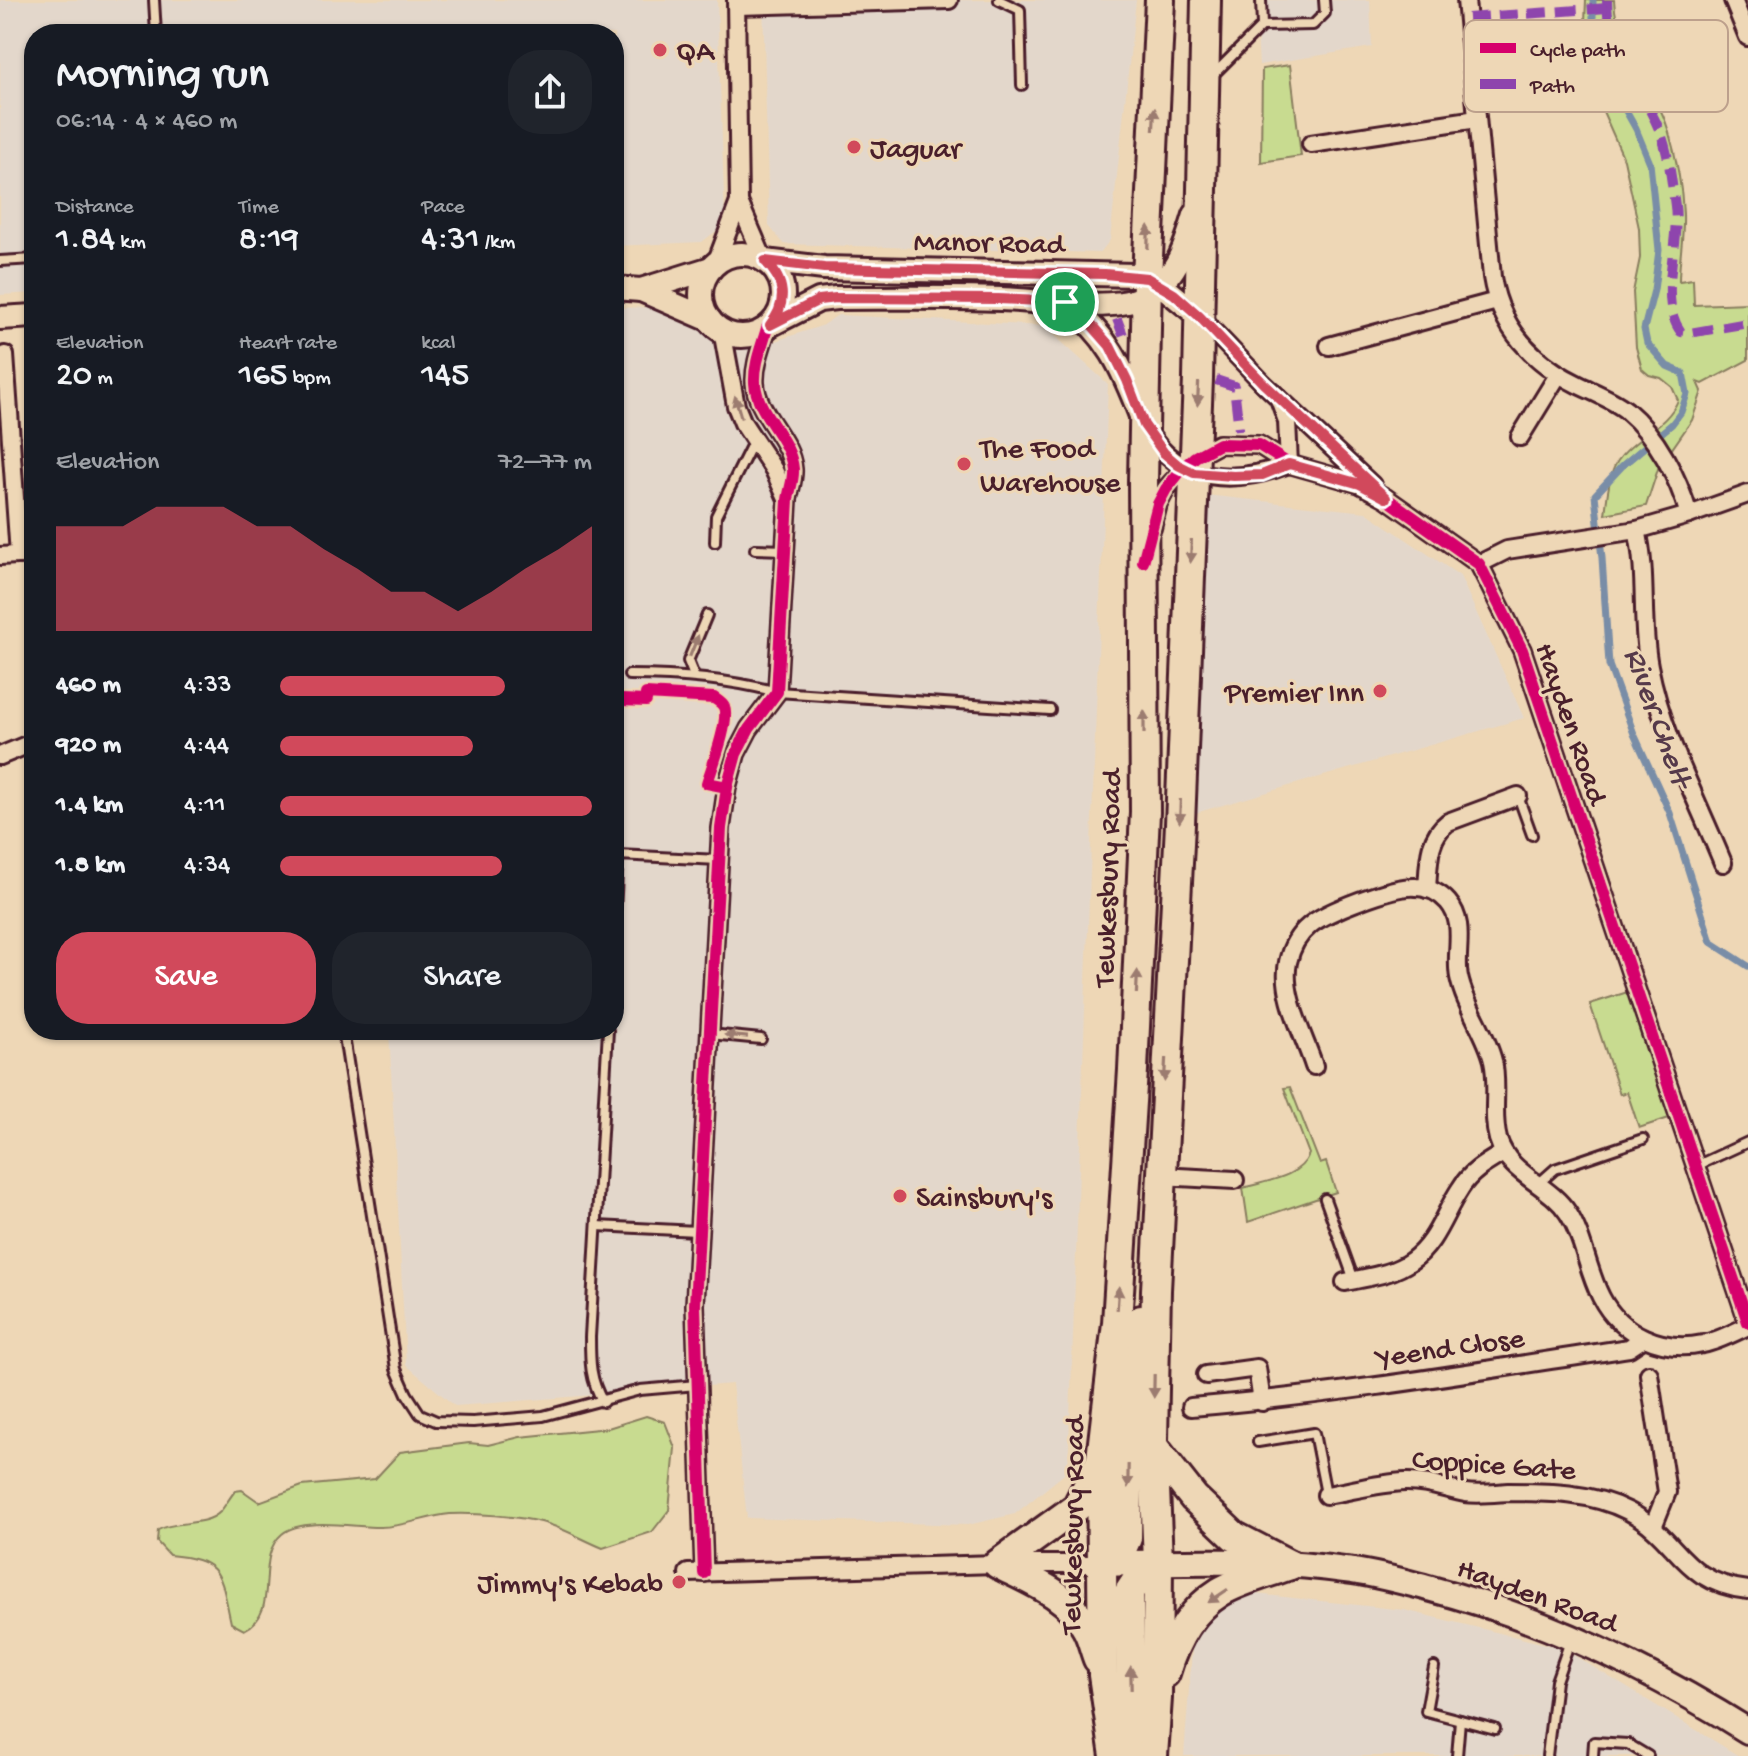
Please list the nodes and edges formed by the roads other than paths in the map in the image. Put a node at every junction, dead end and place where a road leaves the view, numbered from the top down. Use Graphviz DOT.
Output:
graph roads {
  1 [pos="154,0"];
  2 [pos="949,0"];
  3 [pos="999,0"];
  4 [pos="1160,0"];
  5 [pos="1206,0"];
  6 [pos="1261,0"];
  7 [pos="1324,0"];
  8 [pos="1466,0"];
  9 [pos="1733,0"];
  10 [pos="736,3"];
  11 [pos="1468,20"];
  12 [pos="155,24"];
  13 [pos="1262,26"];
  14 [pos="1748,37"];
  15 [pos="1022,85"];
  16 [pos="1204,85"];
  17 [pos="1476,112"];
  18 [pos="1477,119"];
  19 [pos="1311,144"];
  20 [pos="1201,195"];
  21 [pos="739,202"];
  22 [pos="24,260"];
  23 [pos="0,261"];
  24 [pos="765,261"];
  25 [pos="714,266"];
  26 [pos="1151,286"];
  27 [pos="624,289"];
  28 [pos="641,290"];
  29 [pos="1497,301"];
  30 [pos="1065,302"];
  31 [pos="1199,316"];
  32 [pos="24,317"];
  33 [pos="0,318"];
  34 [pos="716,325"];
  35 [pos="768,326"];
  36 [pos="1329,346"];
  37 [pos="2,355"];
  38 [pos="1558,375"];
  39 [pos="1276,393"];
  40 [pos="1144,425"];
  41 [pos="1520,437"];
  42 [pos="754,440"];
  43 [pos="1289,464"];
  44 [pos="1191,466"];
  45 [pos="1748,494"];
  46 [pos="1386,498"];
  47 [pos="788,500"];
  48 [pos="1689,515"];
  49 [pos="24,530"];
  50 [pos="1629,531"];
  51 [pos="715,542"];
  52 [pos="755,549"];
  53 [pos="785,550"];
  54 [pos="24,554"];
  55 [pos="0,556"];
  56 [pos="1143,562"];
  57 [pos="1479,564"];
  58 [pos="707,615"];
  59 [pos="629,675"];
  60 [pos="694,676"];
  61 [pos="777,692"];
  62 [pos="1050,710"];
  63 [pos="24,746"];
  64 [pos="0,756"];
  65 [pos="1518,796"];
  66 [pos="1532,835"];
  67 [pos="624,855"];
  68 [pos="719,860"];
  69 [pos="1723,863"];
  70 [pos="1427,889"];
  71 [pos="710,1034"];
  72 [pos="761,1039"];
  73 [pos="345,1040"];
  74 [pos="607,1040"];
  75 [pos="1314,1066"];
  76 [pos="1643,1139"];
  77 [pos="1748,1142"];
  78 [pos="1503,1153"];
  79 [pos="1696,1166"];
  80 [pos="1160,1176"];
  81 [pos="1235,1180"];
  82 [pos="1538,1184"];
  83 [pos="1325,1199"];
  84 [pos="597,1226"];
  85 [pos="697,1231"];
  86 [pos="1350,1281"];
  87 [pos="1156,1290"];
  88 [pos="1748,1324"];
  89 [pos="1644,1338"];
  90 [pos="1649,1374"];
  91 [pos="1206,1375"];
  92 [pos="697,1385"];
  93 [pos="603,1402"];
  94 [pos="1262,1402"];
  95 [pos="1191,1407"];
  96 [pos="1258,1442"];
  97 [pos="1153,1446"];
  98 [pos="1101,1459"];
  99 [pos="1326,1495"];
  100 [pos="1653,1527"];
  101 [pos="1158,1562"];
  102 [pos="998,1564"];
  103 [pos="1103,1564"];
  104 [pos="1290,1565"];
  105 [pos="1748,1590"];
  106 [pos="1571,1636"];
  107 [pos="1434,1667"];
  108 [pos="1103,1675"];
  109 [pos="1157,1698"];
  110 [pos="1460,1720"];
  111 [pos="1495,1729"];
  112 [pos="1748,1731"];
  113 [pos="1115,1756"];
  114 [pos="1132,1756"];
  115 [pos="1153,1756"];
  116 [pos="1457,1756"];
  117 [pos="1547,1756"];
  118 [pos="1593,1756"];
  119 [pos="1648,1756"];
  1 -- 12 [label="lane"];
  2 -- 10 [label="street"];
  3 -- 15 [label="lane"];
  26 -- 4 [label="highway, Tewkesbury Road, one-way"];
  5 -- 16 [label="highway"];
  6 -- 13 [label="lane"];
  7 -- 13 [label="lane"];
  8 -- 11 [label="street"];
  9 -- 14 [label="street"];
  10 -- 21 [label="street"];
  13 -- 16 [label="lane"];
  16 -- 20 [label="highway"];
  17 -- 18 [label="street"];
  18 -- 19 [label="street"];
  18 -- 29 [label="street"];
  20 -- 26 [label="street"];
  20 -- 31 [label="highway"];
  21 -- 24 [label="street"];
  21 -- 25 [label="street"];
  22 -- 23 [label="lane"];
  24 -- 25 [label="street"];
  24 -- 26 [label="street, Manor Road"];
  24 -- 35 [label="street"];
  25 -- 28 [label="street"];
  25 -- 34 [label="street"];
  26 -- 30 [label="street, Manor Road"];
  26 -- 31 [label="street"];
  26 -- 40 [label="highway, Tewkesbury Road"];
  27 -- 28 [label="street"];
  28 -- 34 [label="street"];
  29 -- 36 [label="street"];
  29 -- 38 [label="street"];
  30 -- 35 [label="street, Manor Road"];
  30 -- 40 [label="street"];
  31 -- 39 [label="street, Hayden Road"];
  31 -- 44 [label="highway, one-way"];
  32 -- 33 [label="street"];
  34 -- 35 [label="street"];
  42 -- 34 [label="street, one-way"];
  35 -- 47 [label="street"];
  37 -- 49 [label="street"];
  38 -- 41 [label="street"];
  38 -- 48 [label="street"];
  39 -- 43 [label="street"];
  39 -- 46 [label="street, Hayden Road"];
  40 -- 44 [label="street"];
  40 -- 56 [label="highway, Tewkesbury Road"];
  42 -- 47 [label="street"];
  42 -- 51 [label="lane"];
  43 -- 44 [label="street"];
  43 -- 44 [label="street, Hayden Road"];
  43 -- 46 [label="street, Hayden Road"];
  44 -- 56 [label="street"];
  44 -- 80 [label="highway, one-way"];
  45 -- 48 [label="street"];
  46 -- 57 [label="street, Hayden Road"];
  47 -- 53 [label="street"];
  48 -- 50 [label="street"];
  50 -- 57 [label="street"];
  50 -- 69 [label="street"];
  52 -- 53 [label="lane"];
  53 -- 61 [label="street"];
  54 -- 55 [label="street"];
  98 -- 56 [label="highway, Tewkesbury Road, one-way"];
  57 -- 79 [label="street, Hayden Road"];
  60 -- 58 [label="lane, one-way"];
  59 -- 60 [label="lane"];
  60 -- 61 [label="lane"];
  61 -- 62 [label="lane"];
  61 -- 68 [label="street"];
  63 -- 64 [label="street"];
  65 -- 66 [label="lane"];
  65 -- 70 [label="street"];
  67 -- 68 [label="lane"];
  68 -- 71 [label="street"];
  70 -- 75 [label="street"];
  70 -- 78 [label="street"];
  72 -- 71 [label="lane, one-way"];
  71 -- 85 [label="street"];
  73 -- 93 [label="lane"];
  74 -- 84 [label="lane"];
  76 -- 82 [label="lane"];
  77 -- 79 [label="lane"];
  78 -- 82 [label="street"];
  78 -- 86 [label="street"];
  79 -- 88 [label="street, Hayden Road"];
  80 -- 81 [label="street"];
  80 -- 87 [label="highway"];
  82 -- 89 [label="street"];
  83 -- 86 [label="lane"];
  84 -- 85 [label="lane"];
  84 -- 93 [label="lane"];
  85 -- 92 [label="street"];
  87 -- 97 [label="highway, one-way"];
  87 -- 103 [label="highway, one-way"];
  88 -- 89 [label="street"];
  89 -- 94 [label="street, Yeend Close"];
  90 -- 100 [label="street"];
  91 -- 94 [label="street"];
  92 -- 93 [label="lane"];
  92 -- 102 [label="street"];
  94 -- 95 [label="street, Yeend Close"];
  96 -- 99 [label="lane"];
  97 -- 101 [label="highway"];
  97 -- 104 [label="highway"];
  98 -- 102 [label="highway"];
  98 -- 103 [label="highway, Tewkesbury Road"];
  99 -- 100 [label="street, Coppice Gate"];
  100 -- 105 [label="street, Coppice Gate"];
  101 -- 103 [label="main road, Hayden Road"];
  101 -- 104 [label="main road, Hayden Road"];
  101 -- 109 [label="highway"];
  114 -- 101 [label="highway, one-way"];
  102 -- 103 [label="street"];
  102 -- 108 [label="highway"];
  103 -- 108 [label="highway, Tewkesbury Road"];
  104 -- 106 [label="main road, Hayden Road"];
  104 -- 109 [label="highway, one-way"];
  106 -- 112 [label="main road, Hayden Road"];
  106 -- 117 [label="lane"];
  107 -- 110 [label="lane"];
  108 -- 113 [label="highway, Tewkesbury Road"];
  109 -- 115 [label="highway"];
  110 -- 111 [label="lane"];
  110 -- 116 [label="lane"];
  118 -- 119 [label="lane"];
}
